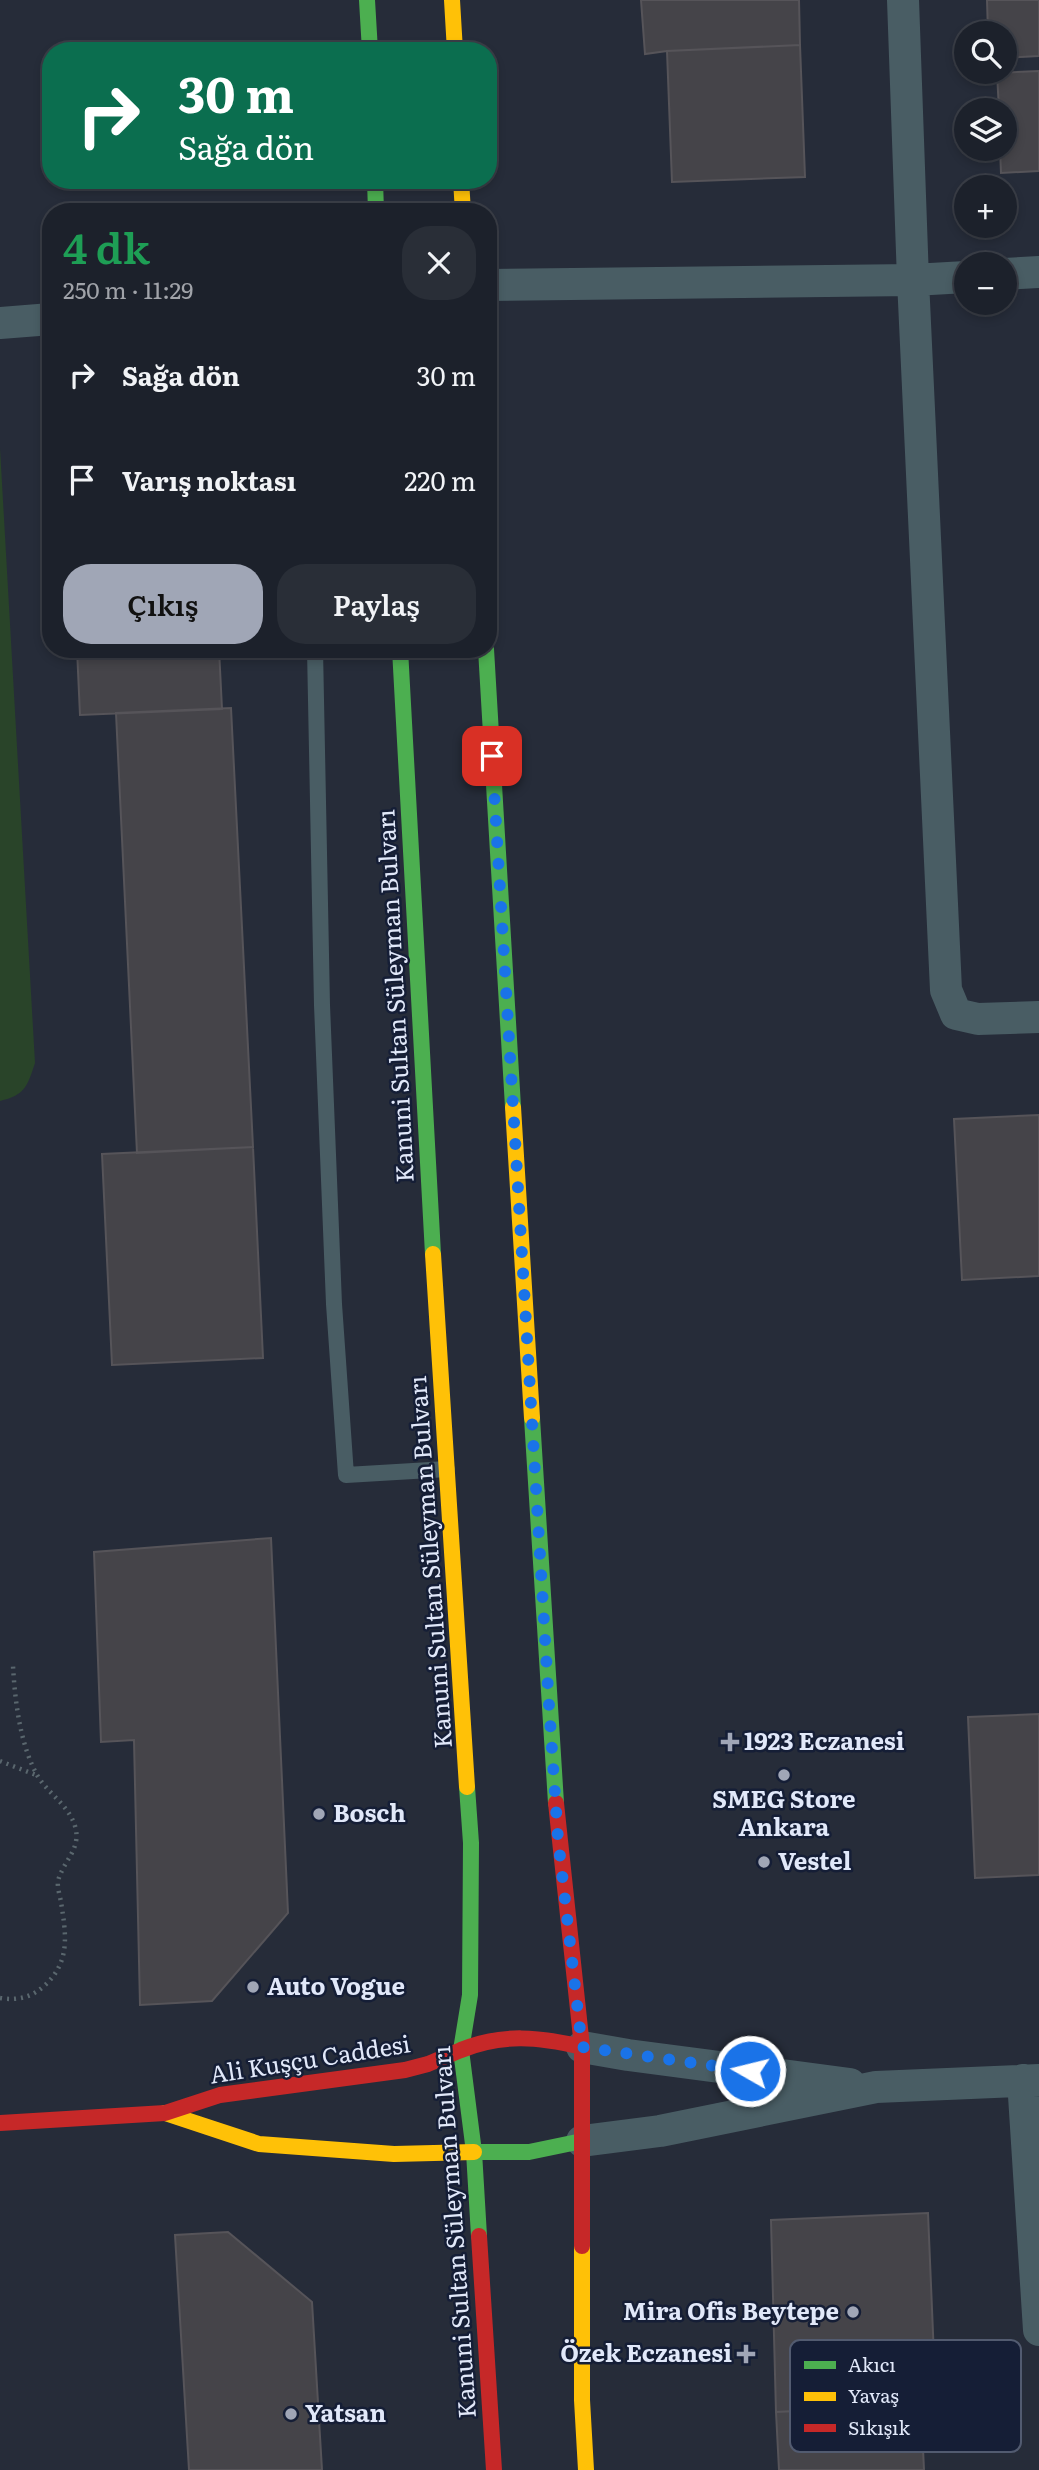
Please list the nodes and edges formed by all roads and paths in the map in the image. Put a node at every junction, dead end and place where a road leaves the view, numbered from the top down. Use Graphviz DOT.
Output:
graph roads {
  1 [pos="367,0"];
  2 [pos="452,0"];
  3 [pos="903,0"];
  4 [pos="369,42"];
  5 [pos="454,42"];
  6 [pos="1039,272"];
  7 [pos="1017,273"];
  8 [pos="954,278"];
  9 [pos="913,280"];
  10 [pos="497,285"];
  11 [pos="42,320"];
  12 [pos="0,323"];
  13 [pos="315,658"];
  14 [pos="400,658"];
  15 [pos="487,658"];
  16 [pos="1039,1017"];
  17 [pos="447,1469"];
  18 [pos="13,1666"];
  19 [pos="0,1761"];
  20 [pos="37,1775"];
  21 [pos="0,1998"];
  22 [pos="582,2047"];
  23 [pos="461,2050"];
  24 [pos="1031,2080"];
  25 [pos="876,2088"];
  26 [pos="165,2113"];
  27 [pos="0,2123"];
  28 [pos="582,2141"];
  29 [pos="474,2152"];
  30 [pos="1039,2330"];
  31 [pos="494,2470"];
  32 [pos="586,2470"];
  1 -- 4 [label="main road"];
  2 -- 5 [label="main road"];
  3 -- 9 [label="street"];
  6 -- 7 [label="street"];
  8 -- 9 [label="street"];
  9 -- 10 [label="street"];
  9 -- 16 [label="street"];
  11 -- 12 [label="street"];
  13 -- 17 [label="lane"];
  14 -- 17 [label="main road, Kanuni Sultan Süleyman Bulvarı"];
  15 -- 22 [label="main road"];
  17 -- 23 [label="main road, Kanuni Sultan Süleyman Bulvarı"];
  18 -- 20 [label="path"];
  19 -- 20 [label="path"];
  20 -- 21 [label="path"];
  22 -- 23 [label="main road, Ali Kuşçu Caddesi"];
  22 -- 25 [label="street"];
  22 -- 28 [label="main road"];
  23 -- 26 [label="main road, Ali Kuşçu Caddesi"];
  23 -- 29 [label="main road, Kanuni Sultan Süleyman Bulvarı"];
  24 -- 25 [label="street"];
  24 -- 30 [label="street"];
  25 -- 28 [label="street"];
  26 -- 27 [label="main road, Ali Kuşçu Caddesi"];
  26 -- 29 [label="main road, Ali Kuşçu Caddesi"];
  28 -- 29 [label="main road, Ali Kuşçu Caddesi"];
  28 -- 32 [label="main road"];
  29 -- 31 [label="main road, Kanuni Sultan Süleyman Bulvarı"];
}
